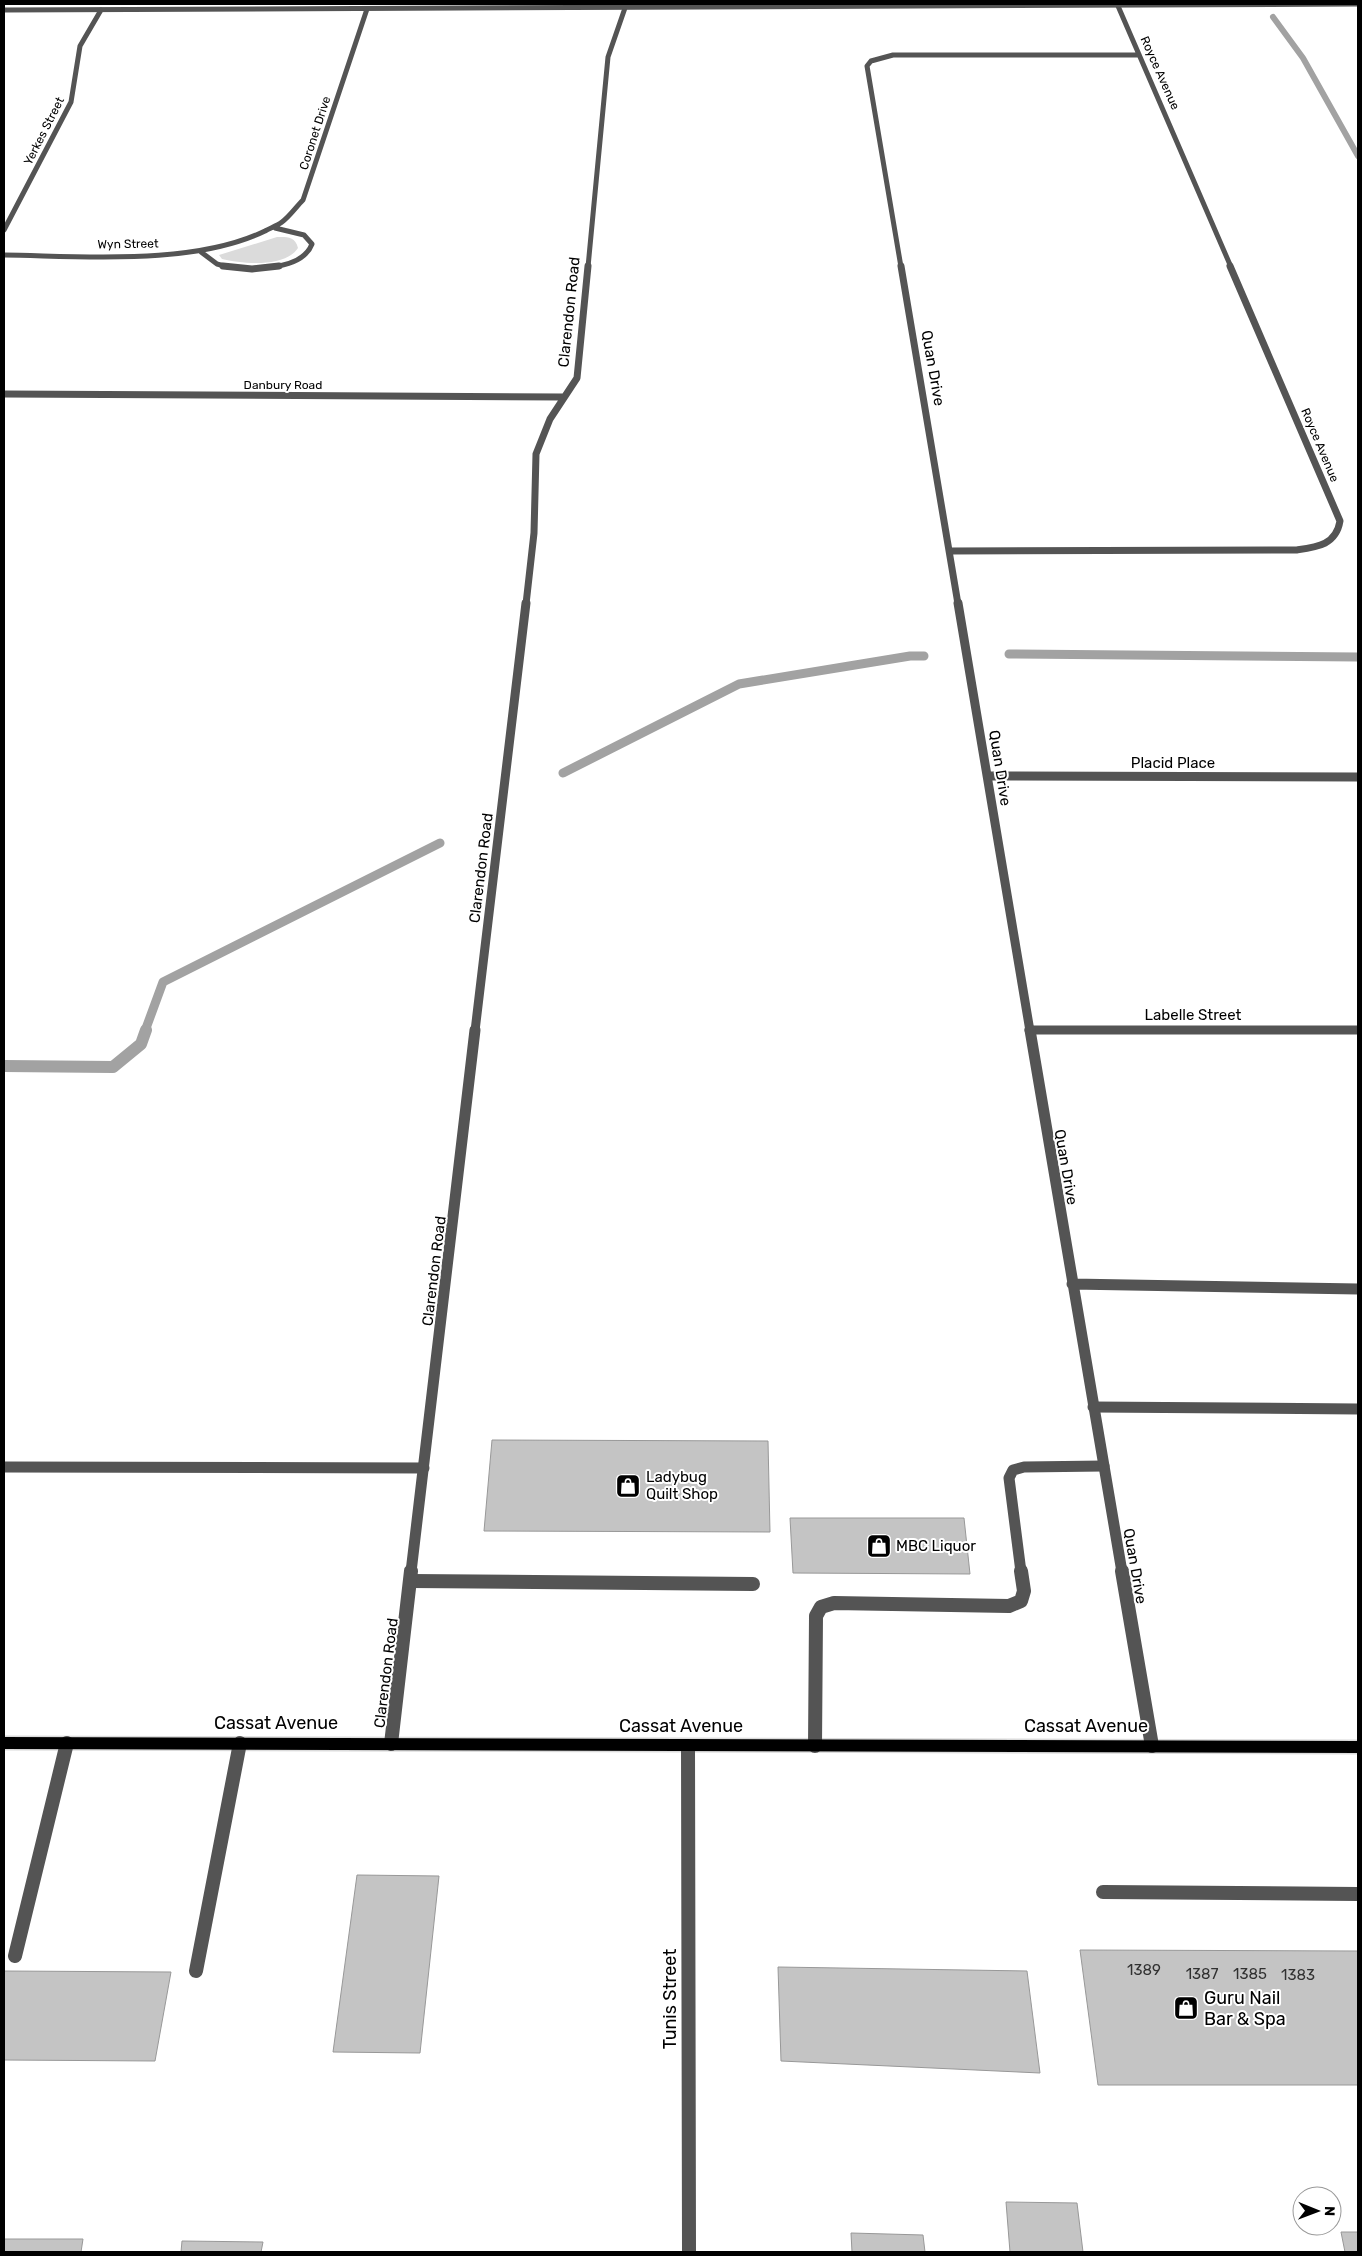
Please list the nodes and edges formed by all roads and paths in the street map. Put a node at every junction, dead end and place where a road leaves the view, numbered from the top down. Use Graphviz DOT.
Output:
graph roads {
  1 [pos="210,4"];
  2 [pos="1358,4"];
  3 [pos="886,5"];
  4 [pos="1139,5"];
  5 [pos="348,6"];
  6 [pos="1118,6"];
  7 [pos="625,8"];
  8 [pos="208,9"];
  9 [pos="367,9"];
  10 [pos="4,10"];
  11 [pos="101,10"];
  12 [pos="1139,55"];
  13 [pos="276,228"];
  14 [pos="4,230"];
  15 [pos="251,238"];
  16 [pos="201,252"];
  17 [pos="4,255"];
  18 [pos="4,394"];
  19 [pos="562,397"];
  20 [pos="950,551"];
  21 [pos="988,776"];
  22 [pos="1358,777"];
  23 [pos="1029,1030"];
  24 [pos="1358,1030"];
  25 [pos="1072,1284"];
  26 [pos="1358,1289"];
  27 [pos="1093,1408"];
  28 [pos="1358,1409"];
  29 [pos="1104,1466"];
  30 [pos="4,1467"];
  31 [pos="424,1468"];
  32 [pos="411,1581"];
  33 [pos="753,1584"];
  34 [pos="4,1742"];
  35 [pos="67,1743"];
  36 [pos="240,1743"];
  37 [pos="391,1744"];
  38 [pos="688,1746"];
  39 [pos="815,1746"];
  40 [pos="1152,1746"];
  41 [pos="1358,1747"];
  42 [pos="1103,1892"];
  43 [pos="1358,1894"];
  44 [pos="15,1956"];
  45 [pos="196,1971"];
  46 [pos="689,2252"];
  1 -- 8 [label="street"];
  2 -- 4 [label="street"];
  3 -- 6 [label="street"];
  3 -- 7 [label="street"];
  4 -- 6 [label="street"];
  5 -- 8 [label="street"];
  5 -- 9 [label="street"];
  6 -- 12 [label="street, Royce Avenue"];
  7 -- 9 [label="street"];
  7 -- 19 [label="street, Clarendon Road"];
  8 -- 11 [label="street"];
  9 -- 13 [label="street, Coronet Drive"];
  10 -- 11 [label="street"];
  11 -- 14 [label="street, Yerkes Street"];
  12 -- 20 [label="street, Quan Drive"];
  12 -- 20 [label="street, Royce Avenue"];
  13 -- 15 [label="street, Coronet Drive"];
  13 -- 16 [label="street"];
  15 -- 16 [label="street, Wyn Street"];
  16 -- 17 [label="street, Wyn Street"];
  18 -- 19 [label="street, Danbury Road"];
  19 -- 31 [label="street, Clarendon Road"];
  20 -- 21 [label="street, Quan Drive"];
  21 -- 22 [label="street, Placid Place"];
  21 -- 23 [label="street, Quan Drive"];
  23 -- 24 [label="street, Labelle Street"];
  23 -- 25 [label="street, Quan Drive"];
  25 -- 26 [label="street"];
  25 -- 27 [label="street, Quan Drive"];
  27 -- 28 [label="street"];
  27 -- 29 [label="street, Quan Drive"];
  29 -- 39 [label="street"];
  29 -- 40 [label="street, Quan Drive"];
  30 -- 31 [label="street"];
  31 -- 32 [label="street, Clarendon Road"];
  32 -- 33 [label="street"];
  32 -- 37 [label="street, Clarendon Road"];
  34 -- 35 [label="main road, Cassat Avenue"];
  35 -- 36 [label="main road, Cassat Avenue"];
  35 -- 44 [label="street"];
  36 -- 37 [label="main road, Cassat Avenue"];
  36 -- 45 [label="street"];
  37 -- 38 [label="main road, Cassat Avenue"];
  38 -- 39 [label="main road, Cassat Avenue"];
  38 -- 46 [label="street, Tunis Street"];
  39 -- 40 [label="main road, Cassat Avenue"];
  40 -- 41 [label="main road, Cassat Avenue"];
  42 -- 43 [label="street"];
}
